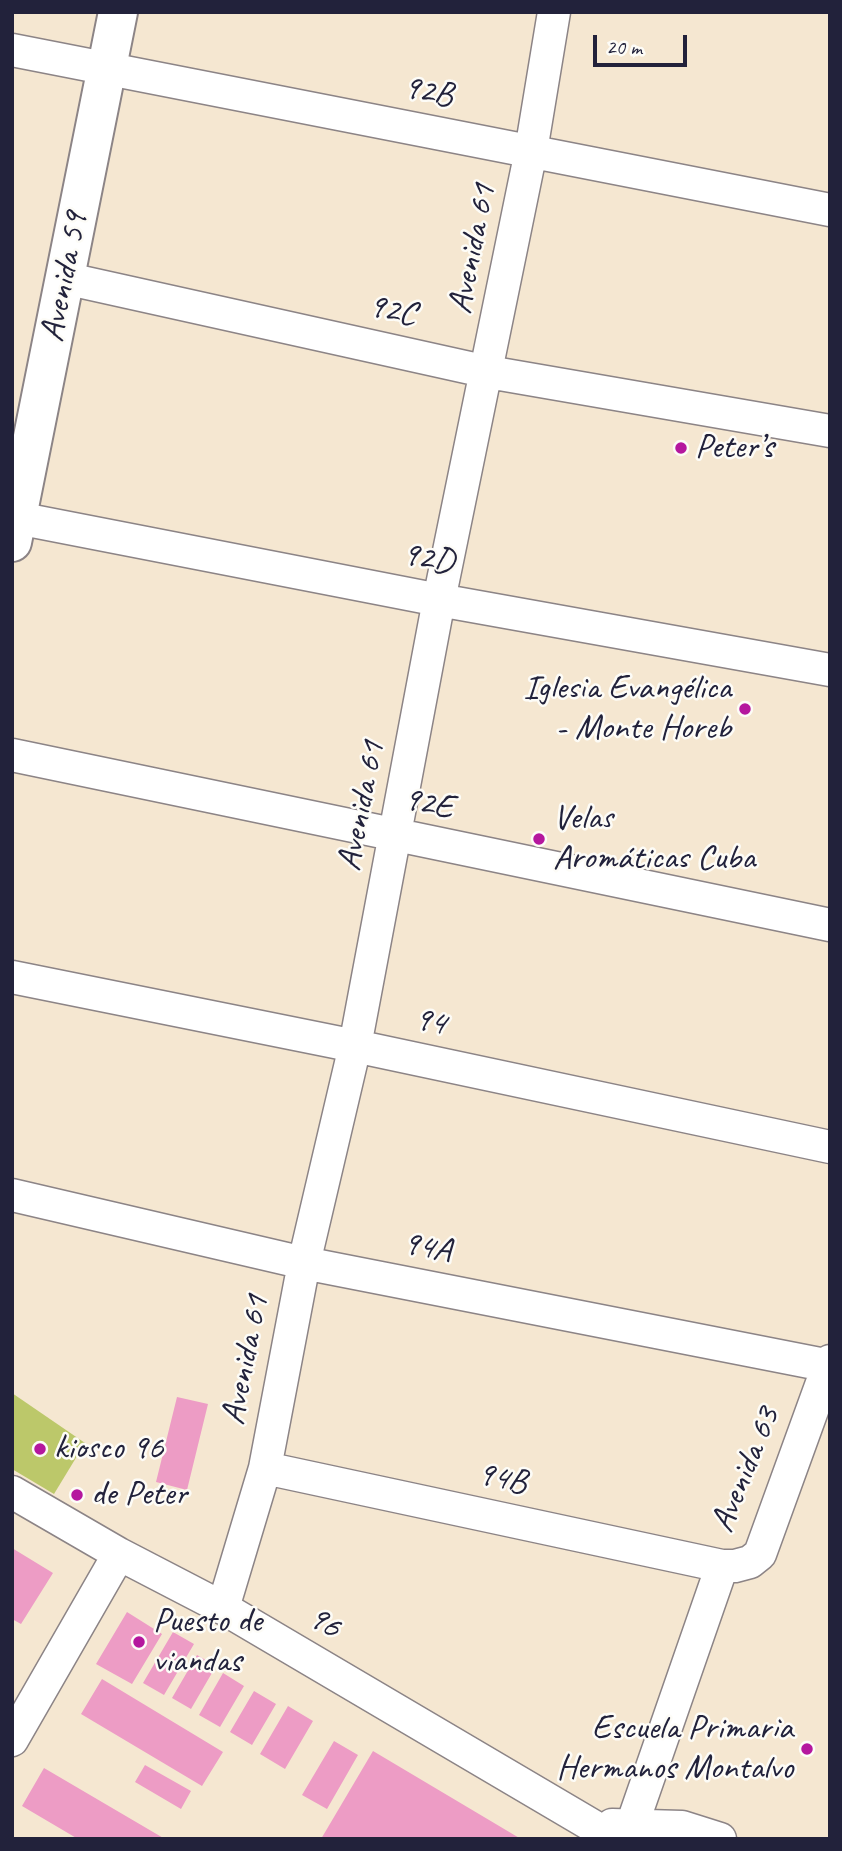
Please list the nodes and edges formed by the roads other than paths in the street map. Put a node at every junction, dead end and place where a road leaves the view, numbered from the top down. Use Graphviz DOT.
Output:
graph roads {
  1 [pos="118,12"];
  2 [pos="554,12"];
  3 [pos="12,50"];
  4 [pos="106,69"];
  5 [pos="531,151"];
  6 [pos="830,210"];
  7 [pos="64,278"];
  8 [pos="488,372"];
  9 [pos="830,431"];
  10 [pos="14,526"];
  11 [pos="439,600"];
  12 [pos="830,670"];
  13 [pos="12,755"];
  14 [pos="396,837"];
  15 [pos="830,925"];
  16 [pos="12,977"];
  17 [pos="355,1045"];
  18 [pos="830,1147"];
  19 [pos="12,1195"];
  20 [pos="304,1263"];
  21 [pos="829,1364"];
  22 [pos="265,1468"];
  23 [pos="12,1492"];
  24 [pos="119,1554"];
  25 [pos="722,1566"];
  26 [pos="223,1608"];
  27 [pos="12,1740"];
  28 [pos="632,1825"];
  29 [pos="590,1833"];
  30 [pos="720,1839"];
  1 -- 4 [label="street, Avenida 59"];
  2 -- 5 [label="street, Avenida 61"];
  3 -- 4 [label="street, 92B"];
  4 -- 5 [label="street, 92B"];
  4 -- 7 [label="street, Avenida 59"];
  5 -- 6 [label="street, 92B"];
  5 -- 8 [label="street, Avenida 61"];
  7 -- 8 [label="street, 92C"];
  7 -- 10 [label="street, Avenida 59"];
  8 -- 9 [label="street, 92C"];
  8 -- 11 [label="street, Avenida 61"];
  10 -- 11 [label="street, 92D"];
  11 -- 12 [label="street, 92D"];
  11 -- 14 [label="street, Avenida 61"];
  13 -- 14 [label="street, 92E"];
  14 -- 15 [label="street, 92E"];
  14 -- 17 [label="street, Avenida 61"];
  16 -- 17 [label="street, 94"];
  17 -- 18 [label="street, 94"];
  17 -- 20 [label="street, Avenida 61"];
  19 -- 20 [label="street, 94A"];
  20 -- 21 [label="street, 94A"];
  20 -- 22 [label="street, Avenida 61"];
  21 -- 25 [label="street, Avenida 63"];
  22 -- 25 [label="street, 94B"];
  22 -- 26 [label="street, Avenida 61"];
  23 -- 24 [label="street, 96"];
  24 -- 26 [label="street, 96"];
  24 -- 27 [label="street"];
  25 -- 28 [label="street, Avenida 63"];
  26 -- 29 [label="street, 96"];
  28 -- 29 [label="street"];
  28 -- 30 [label="street"];
}
